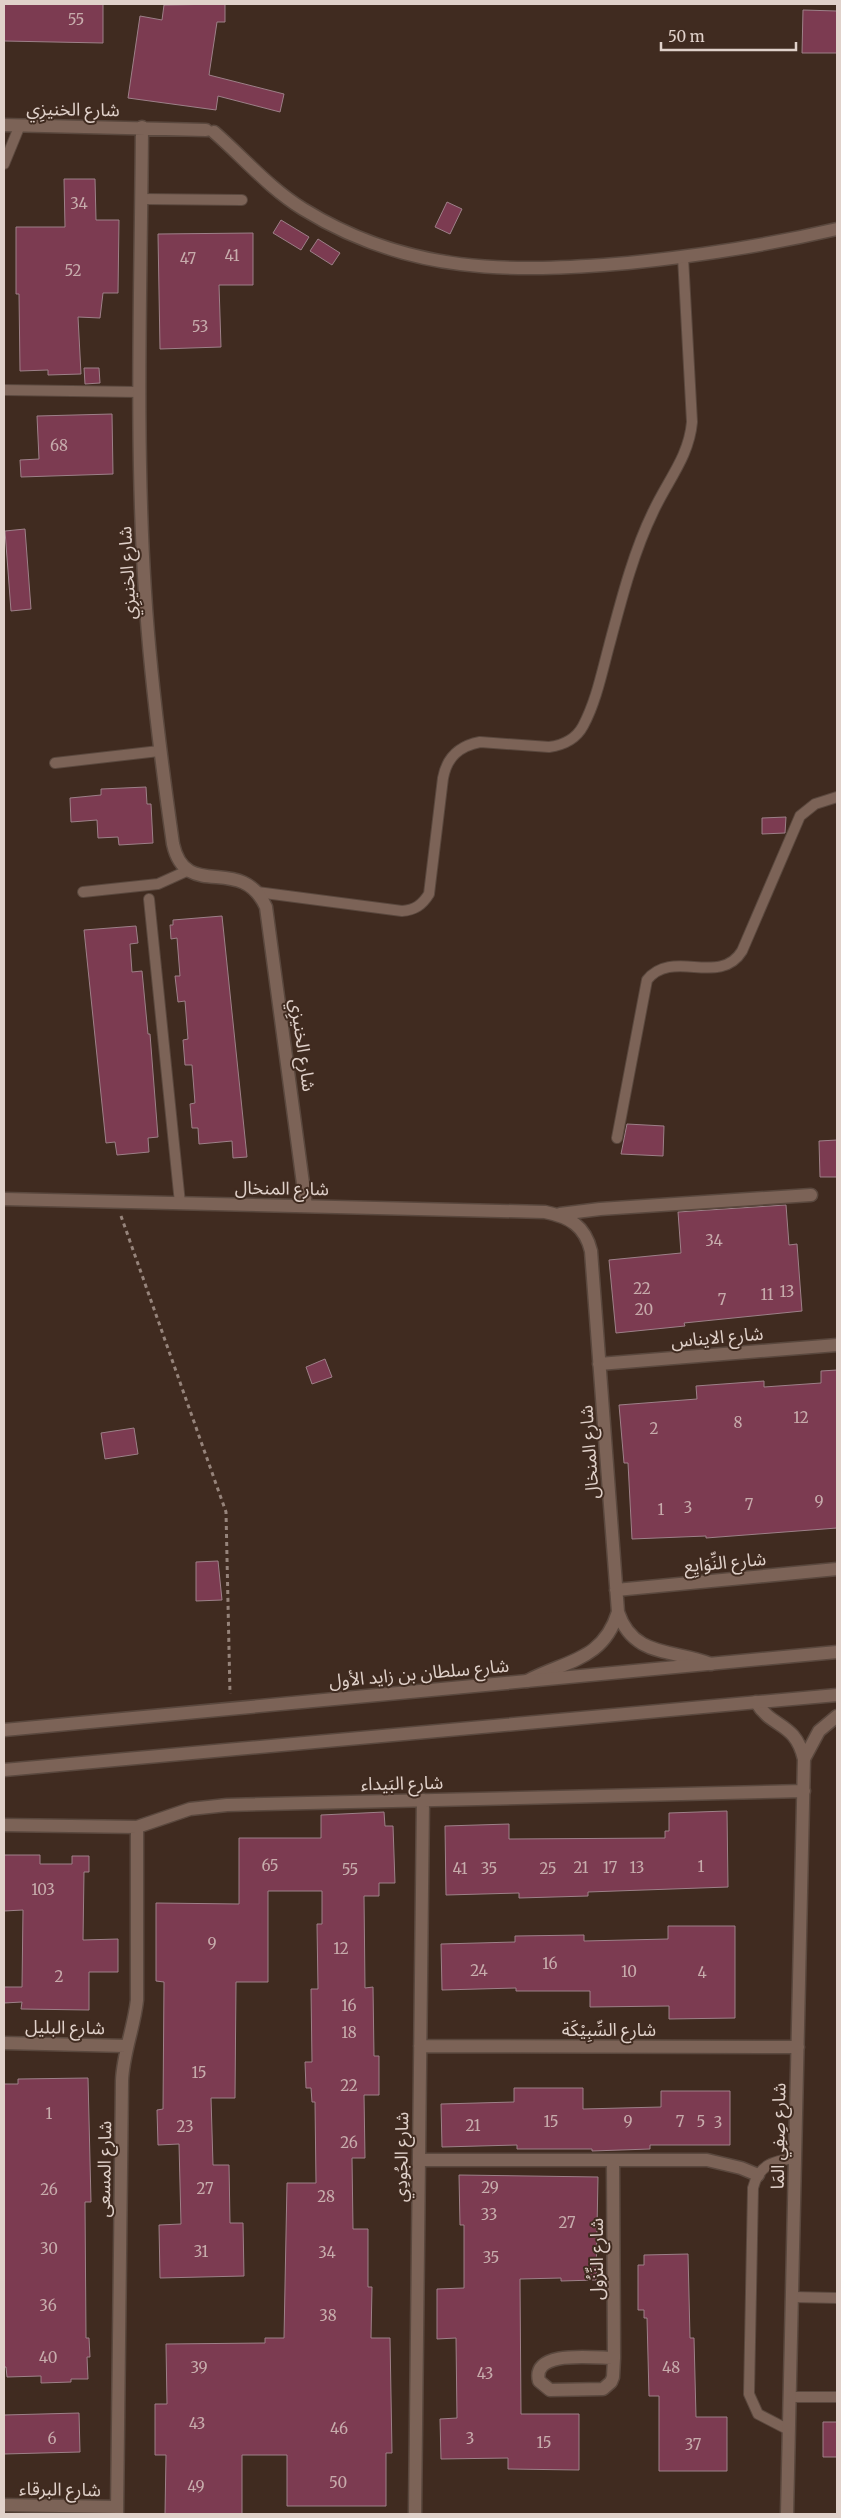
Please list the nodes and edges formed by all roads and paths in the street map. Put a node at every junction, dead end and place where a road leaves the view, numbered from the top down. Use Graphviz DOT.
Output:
graph roads {
  1 [pos="4,125"];
  2 [pos="20,125"];
  3 [pos="142,128"];
  4 [pos="4,164"];
  5 [pos="142,199"];
  6 [pos="242,200"];
  7 [pos="837,229"];
  8 [pos="683,257"];
  9 [pos="4,390"];
  10 [pos="139,392"];
  11 [pos="159,751"];
  12 [pos="55,763"];
  13 [pos="837,797"];
  14 [pos="189,870"];
  15 [pos="149,891"];
  16 [pos="83,892"];
  17 [pos="257,892"];
  18 [pos="617,1138"];
  19 [pos="811,1195"];
  20 [pos="4,1199"];
  21 [pos="116,1201"];
  22 [pos="180,1203"];
  23 [pos="306,1206"];
  24 [pos="560,1214"];
  25 [pos="837,1345"];
  26 [pos="600,1364"];
  27 [pos="837,1570"];
  28 [pos="616,1590"];
  29 [pos="618,1612"];
  30 [pos="837,1652"];
  31 [pos="711,1664"];
  32 [pos="527,1681"];
  33 [pos="837,1695"];
  34 [pos="756,1702"];
  35 [pos="230,1709"];
  36 [pos="837,1716"];
  37 [pos="4,1730"];
  38 [pos="804,1759"];
  39 [pos="4,1770"];
  40 [pos="804,1791"];
  41 [pos="422,1800"];
  42 [pos="4,1826"];
  43 [pos="136,1827"];
  44 [pos="4,2043"];
  45 [pos="126,2046"];
  46 [pos="420,2046"];
  47 [pos="798,2047"];
  48 [pos="795,2158"];
  49 [pos="419,2160"];
  50 [pos="613,2160"];
  51 [pos="758,2175"];
  52 [pos="792,2297"];
  53 [pos="837,2298"];
  54 [pos="614,2358"];
  55 [pos="790,2397"];
  56 [pos="837,2397"];
  57 [pos="789,2430"];
  58 [pos="4,2505"];
  59 [pos="116,2510"];
  60 [pos="415,2514"];
  61 [pos="787,2514"];
  1 -- 2 [label="street, شارع الخنيزِي"];
  2 -- 3 [label="street, شارع الخنيزِي"];
  2 -- 4 [label="lane"];
  3 -- 5 [label="street, شارع الخنيزِي"];
  3 -- 8 [label="street, شارع الخنيزِي"];
  5 -- 6 [label="lane"];
  5 -- 10 [label="street, شارع الخنيزِي"];
  7 -- 8 [label="street"];
  8 -- 17 [label="lane"];
  9 -- 10 [label="lane"];
  10 -- 11 [label="street, شارع الخنيزِي"];
  11 -- 12 [label="lane"];
  11 -- 14 [label="street, شارع الخنيزِي"];
  13 -- 18 [label="lane"];
  14 -- 15 [label="lane"];
  14 -- 17 [label="street"];
  15 -- 16 [label="lane"];
  15 -- 22 [label="lane"];
  17 -- 23 [label="street, شارع الخنيزِي"];
  19 -- 24 [label="street, شارع المنخال"];
  20 -- 21 [label="street, شارع المنخال"];
  21 -- 22 [label="street, شارع المنخال"];
  21 -- 35 [label="path"];
  22 -- 23 [label="street, شارع المنخال"];
  23 -- 24 [label="street, شارع المنخال"];
  24 -- 26 [label="street, شارع المنخال"];
  25 -- 26 [label="street, شارع الايناس"];
  26 -- 28 [label="street, شارع المنخال"];
  27 -- 28 [label="street, شارع النِّوَايِع"];
  28 -- 29 [label="street, شارع المنخال"];
  29 -- 31 [label="street, شارع المنخال"];
  29 -- 32 [label="street, شارع المنخال"];
  30 -- 31 [label="street, شارع سلطان بن زايد الأول"];
  31 -- 32 [label="street, شارع سلطان بن زايد الأول"];
  32 -- 35 [label="street, شارع سلطان بن زايد الأول"];
  33 -- 34 [label="street"];
  34 -- 38 [label="street, شارع صِفِي المَا"];
  34 -- 39 [label="street"];
  35 -- 37 [label="street, شارع سلطان بن زايد الأول"];
  36 -- 38 [label="street, شارع صِفِي المَا"];
  38 -- 40 [label="street, شارع صِفِي المَا"];
  40 -- 41 [label="street, شارع البَيداء"];
  40 -- 47 [label="street, شارع صِفِي المَا"];
  41 -- 43 [label="street, شارع البَيداء"];
  41 -- 46 [label="street, شارع الجُودِي"];
  42 -- 43 [label="street, شارع البَيداء"];
  43 -- 45 [label="street, شارع المسعى"];
  44 -- 45 [label="street, شارع البليل"];
  45 -- 59 [label="street, شارع المسعى"];
  46 -- 47 [label="street, شارع السِّبِيْكَة"];
  46 -- 49 [label="street, شارع الجُودِي"];
  47 -- 48 [label="street, شارع صِفِي المَا"];
  48 -- 51 [label="lane"];
  48 -- 52 [label="street, شارع صِفِي المَا"];
  49 -- 50 [label="street"];
  49 -- 60 [label="street, شارع الجُودِي"];
  50 -- 51 [label="street"];
  50 -- 54 [label="street, شارع النِّزُول"];
  51 -- 57 [label="lane"];
  52 -- 53 [label="lane"];
  52 -- 55 [label="street, شارع صِفِي المَا"];
  54 -- 54 [label="street, شارع النِّزُول"];
  55 -- 56 [label="lane"];
  55 -- 57 [label="street, شارع صِفِي المَا"];
  57 -- 61 [label="street, شارع صِفِي المَا"];
  58 -- 59 [label="street, شارع البرقاء"];
}
